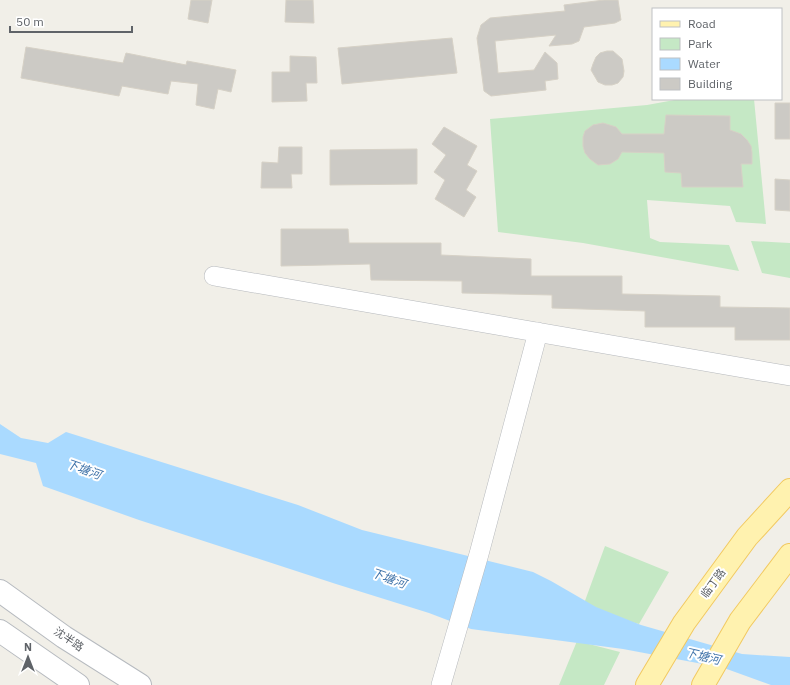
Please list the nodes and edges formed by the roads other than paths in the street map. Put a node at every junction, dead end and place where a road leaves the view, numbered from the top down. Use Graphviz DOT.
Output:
graph roads {
  1 [pos="214,276"];
  2 [pos="538,332"];
  3 [pos="790,376"];
  4 [pos="790,490"];
  5 [pos="790,555"];
  6 [pos="0,591"];
  7 [pos="0,631"];
  8 [pos="652,677"];
  9 [pos="78,685"];
  10 [pos="140,685"];
  11 [pos="441,685"];
  12 [pos="703,685"];
  1 -- 2 [label="street"];
  2 -- 3 [label="street"];
  2 -- 11 [label="street"];
  4 -- 8 [label="main road, 临丁路"];
  5 -- 12 [label="main road"];
  6 -- 10 [label="main road, 沈半路"];
  7 -- 9 [label="main road"];
}
